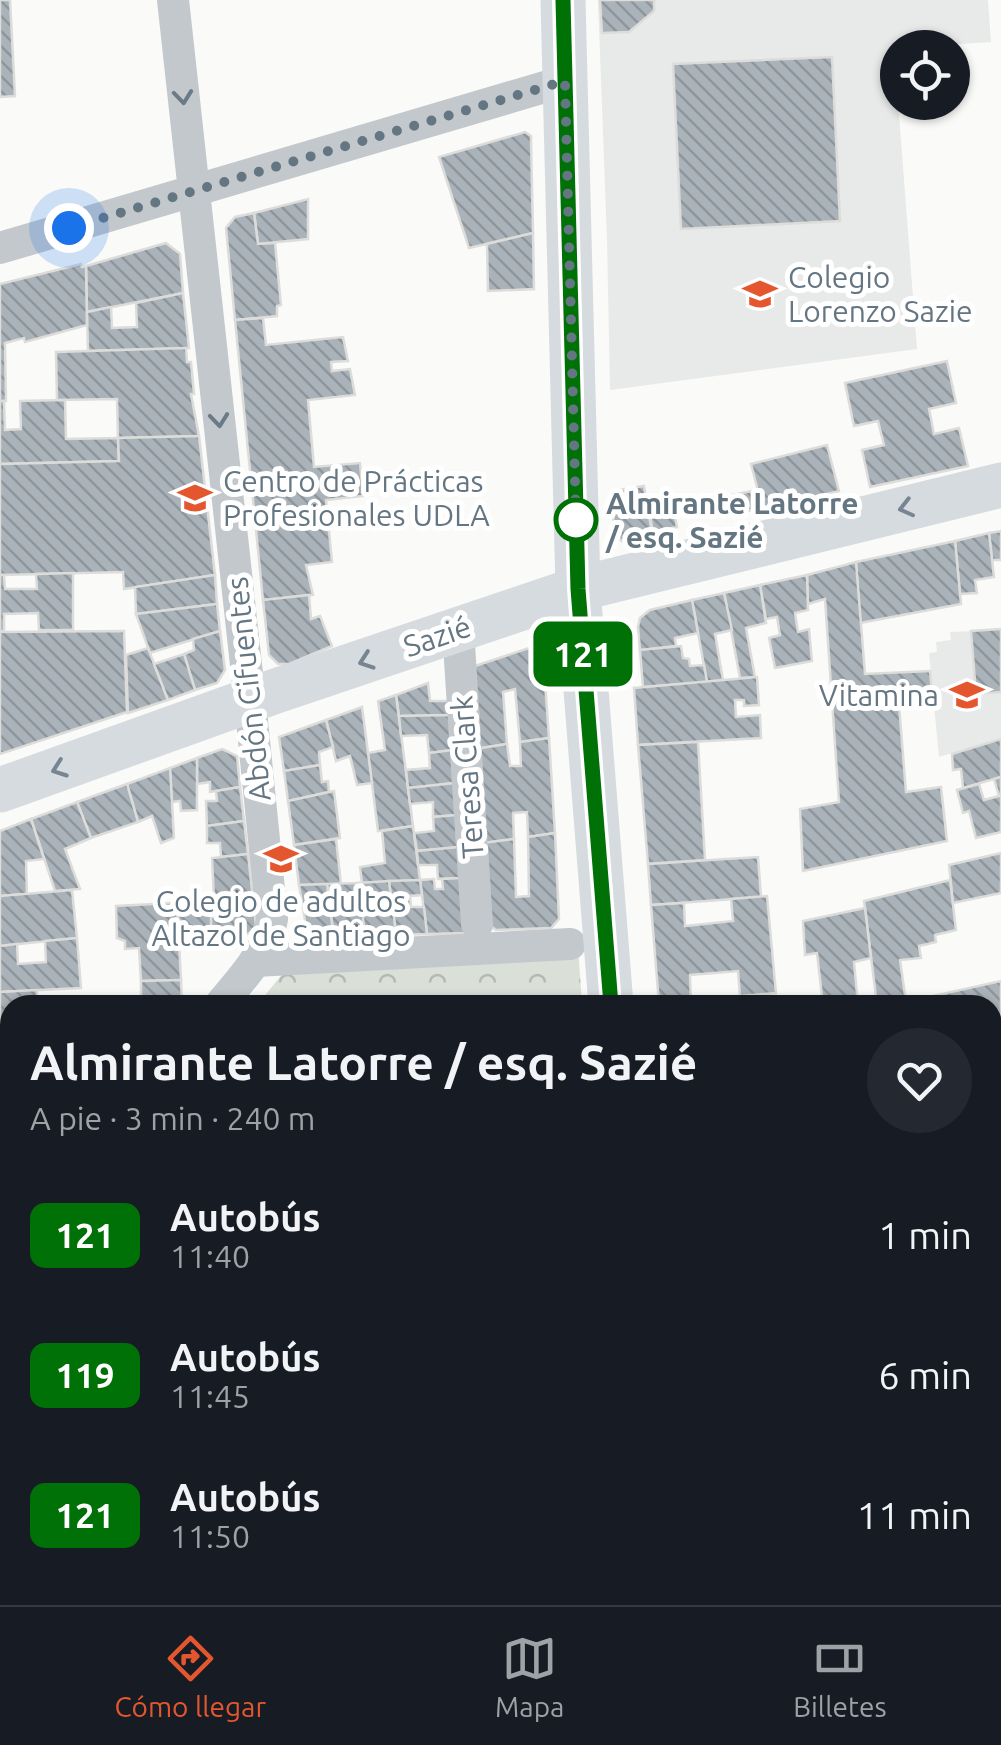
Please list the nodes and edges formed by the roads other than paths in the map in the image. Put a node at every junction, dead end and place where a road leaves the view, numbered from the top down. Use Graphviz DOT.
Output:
graph roads {
  1 [pos="173,0"];
  2 [pos="564,0"];
  3 [pos="565,81"];
  4 [pos="193,191"];
  5 [pos="0,248"];
  6 [pos="1001,485"];
  7 [pos="578,589"];
  8 [pos="458,629"];
  9 [pos="250,700"];
  10 [pos="0,790"];
  11 [pos="477,924"];
  12 [pos="570,944"];
  13 [pos="256,961"];
  14 [pos="228,995"];
  15 [pos="610,995"];
  1 -- 4 [label="street, Abdón Cifuentes, one-way"];
  2 -- 3 [label="street"];
  3 -- 4 [label="street"];
  3 -- 7 [label="street"];
  4 -- 5 [label="street"];
  4 -- 9 [label="street, Abdón Cifuentes, one-way"];
  6 -- 7 [label="street, Sazié, one-way"];
  7 -- 8 [label="street, Sazié"];
  7 -- 15 [label="street"];
  8 -- 9 [label="street, Sazié, one-way"];
  8 -- 11 [label="street, Teresa Clark"];
  9 -- 10 [label="street, Sazié, one-way"];
  9 -- 13 [label="street, Abdón Cifuentes"];
  12 -- 13 [label="street"];
  13 -- 14 [label="street, Abdón Cifuentes"];
}
